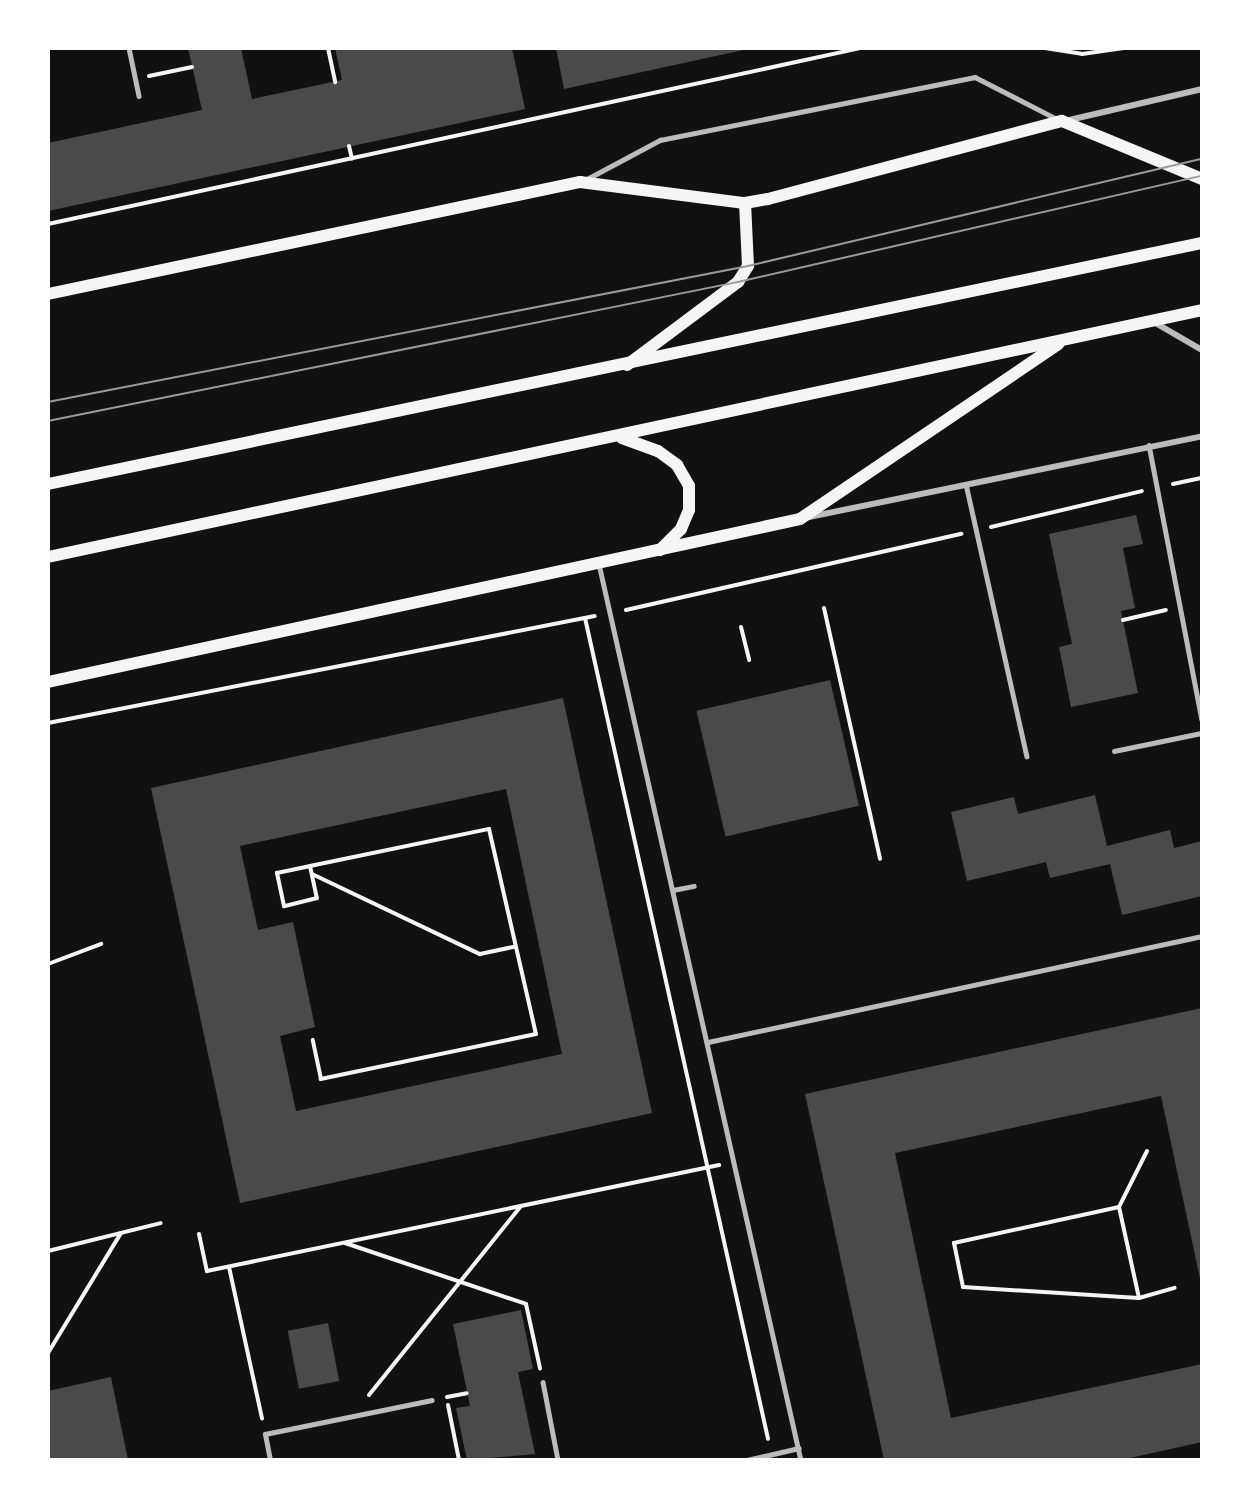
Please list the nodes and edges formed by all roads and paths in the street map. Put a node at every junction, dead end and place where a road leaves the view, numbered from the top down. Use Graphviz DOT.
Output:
graph roads {
  1 [pos="129,48"];
  2 [pos="328,48"];
  3 [pos="861,48"];
  4 [pos="1045,48"];
  5 [pos="1124,48"];
  6 [pos="192,67"];
  7 [pos="135,79"];
  8 [pos="336,82"];
  9 [pos="1202,89"];
  10 [pos="139,96"];
  11 [pos="1062,122"];
  12 [pos="349,146"];
  13 [pos="352,159"];
  14 [pos="1202,179"];
  15 [pos="580,182"];
  16 [pos="745,202"];
  17 [pos="48,224"];
  18 [pos="1202,243"];
  19 [pos="48,294"];
  20 [pos="1202,310"];
  21 [pos="1152,321"];
  22 [pos="1064,340"];
  23 [pos="1202,350"];
  24 [pos="623,368"];
  25 [pos="1202,436"];
  26 [pos="621,438"];
  27 [pos="1149,445"];
  28 [pos="48,484"];
  29 [pos="966,484"];
  30 [pos="800,519"];
  31 [pos="660,550"];
  32 [pos="48,557"];
  33 [pos="599,564"];
  34 [pos="1180,606"];
  35 [pos="824,608"];
  36 [pos="585,618"];
  37 [pos="1123,620"];
  38 [pos="741,627"];
  39 [pos="749,660"];
  40 [pos="48,682"];
  41 [pos="1202,719"];
  42 [pos="55,722"];
  43 [pos="48,729"];
  44 [pos="1202,733"];
  45 [pos="1114,751"];
  46 [pos="1027,756"];
  47 [pos="880,859"];
  48 [pos="310,866"];
  49 [pos="312,874"];
  50 [pos="694,886"];
  51 [pos="673,890"];
  52 [pos="1202,936"];
  53 [pos="101,945"];
  54 [pos="514,947"];
  55 [pos="48,964"];
  56 [pos="313,1040"];
  57 [pos="708,1042"];
  58 [pos="1147,1151"];
  59 [pos="734,1162"];
  60 [pos="710,1167"];
  61 [pos="521,1206"];
  62 [pos="1119,1207"];
  63 [pos="161,1223"];
  64 [pos="121,1233"];
  65 [pos="199,1234"];
  66 [pos="344,1243"];
  67 [pos="48,1251"];
  68 [pos="229,1266"];
  69 [pos="459,1282"];
  70 [pos="1175,1288"];
  71 [pos="1139,1298"];
  72 [pos="48,1353"];
  73 [pos="543,1382"];
  74 [pos="446,1397"];
  75 [pos="432,1400"];
  76 [pos="351,1416"];
  77 [pos="265,1434"];
  78 [pos="768,1439"];
  79 [pos="799,1448"];
  80 [pos="270,1460"];
  81 [pos="459,1460"];
  82 [pos="558,1460"];
  83 [pos="747,1460"];
  84 [pos="801,1460"];
  1 -- 7 [label="lane"];
  2 -- 8 [label="path"];
  3 -- 13 [label="path"];
  4 -- 5 [label="path"];
  6 -- 7 [label="path"];
  7 -- 10 [label="lane"];
  9 -- 11 [label="street"];
  11 -- 14 [label="main road"];
  11 -- 15 [label="lane"];
  11 -- 16 [label="main road"];
  12 -- 13 [label="path"];
  13 -- 17 [label="path"];
  15 -- 16 [label="main road"];
  15 -- 19 [label="main road"];
  16 -- 24 [label="main road"];
  18 -- 24 [label="main road"];
  20 -- 21 [label="main road"];
  21 -- 22 [label="main road"];
  21 -- 23 [label="street"];
  22 -- 26 [label="main road"];
  22 -- 30 [label="main road"];
  24 -- 28 [label="main road"];
  25 -- 27 [label="street"];
  26 -- 31 [label="main road"];
  26 -- 32 [label="main road"];
  27 -- 29 [label="street"];
  27 -- 34 [label="lane"];
  29 -- 30 [label="street"];
  29 -- 46 [label="lane"];
  30 -- 31 [label="main road"];
  31 -- 33 [label="main road"];
  33 -- 40 [label="main road"];
  33 -- 51 [label="lane"];
  34 -- 37 [label="path"];
  34 -- 41 [label="lane"];
  35 -- 47 [label="path"];
  36 -- 60 [label="path"];
  38 -- 39 [label="path"];
  42 -- 43 [label="path"];
  44 -- 45 [label="lane"];
  48 -- 49 [label="path"];
  48 -- 49 [label="path"];
  48 -- 54 [label="path"];
  49 -- 54 [label="path"];
  50 -- 51 [label="lane"];
  51 -- 57 [label="lane"];
  52 -- 57 [label="lane"];
  53 -- 55 [label="path"];
  54 -- 56 [label="path"];
  57 -- 59 [label="lane"];
  58 -- 62 [label="path"];
  59 -- 60 [label="path"];
  59 -- 79 [label="lane"];
  60 -- 61 [label="path"];
  60 -- 78 [label="path"];
  61 -- 66 [label="path"];
  61 -- 69 [label="path"];
  62 -- 71 [label="path"];
  62 -- 71 [label="path"];
  63 -- 64 [label="path"];
  64 -- 67 [label="path"];
  64 -- 72 [label="path"];
  65 -- 68 [label="path"];
  66 -- 68 [label="path"];
  66 -- 69 [label="path"];
  68 -- 77 [label="path"];
  69 -- 73 [label="path"];
  69 -- 76 [label="path"];
  70 -- 71 [label="path"];
  73 -- 82 [label="lane"];
  74 -- 81 [label="path"];
  75 -- 76 [label="lane"];
  76 -- 77 [label="lane"];
  77 -- 80 [label="lane"];
  79 -- 83 [label="lane"];
  79 -- 84 [label="lane"];
}
